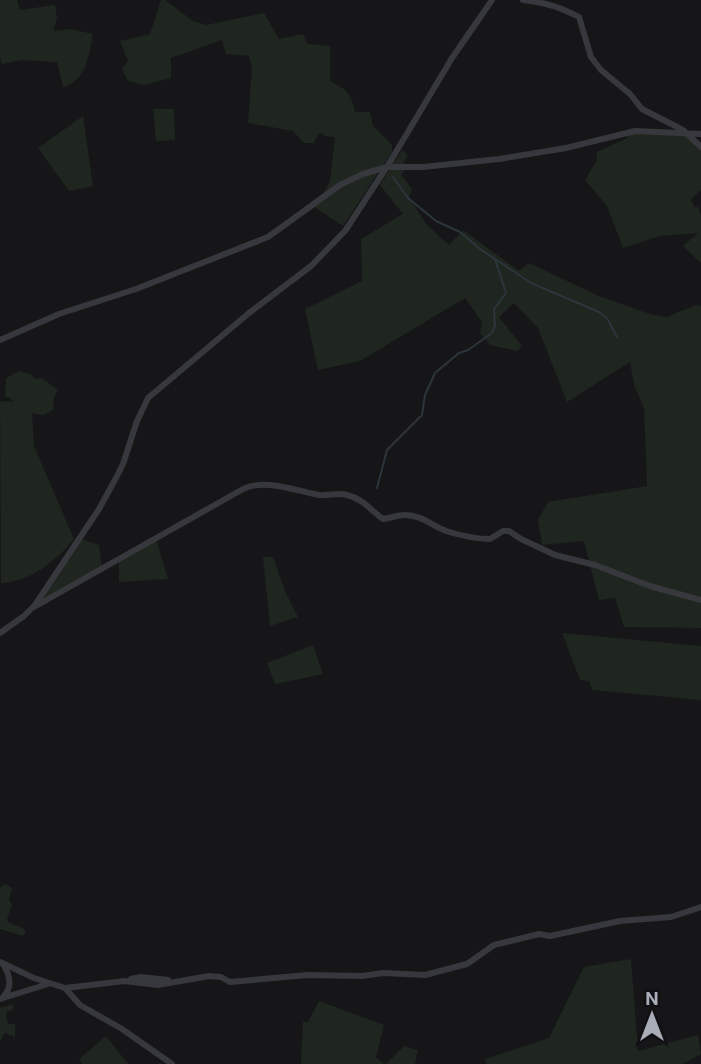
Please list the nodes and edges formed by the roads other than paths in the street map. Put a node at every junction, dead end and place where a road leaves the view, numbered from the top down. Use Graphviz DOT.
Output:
graph roads {
  1 [pos="492,0"];
  2 [pos="523,0"];
  3 [pos="688,134"];
  4 [pos="701,134"];
  5 [pos="701,147"];
  6 [pos="387,167"];
  7 [pos="0,340"];
  8 [pos="700,599"];
  9 [pos="32,608"];
  10 [pos="0,633"];
  11 [pos="701,907"];
  12 [pos="1,962"];
  13 [pos="50,984"];
  14 [pos="65,988"];
  15 [pos="0,999"];
  16 [pos="172,1064"];
  1 -- 6 [label="street"];
  2 -- 3 [label="street"];
  3 -- 4 [label="street"];
  3 -- 5 [label="street"];
  3 -- 6 [label="street"];
  6 -- 7 [label="street"];
  6 -- 9 [label="street"];
  8 -- 9 [label="street"];
  9 -- 10 [label="street"];
  11 -- 14 [label="street"];
  12 -- 13 [label="street"];
  12 -- 15 [label="street"];
  13 -- 14 [label="street"];
  13 -- 15 [label="street"];
  14 -- 16 [label="street"];
}
